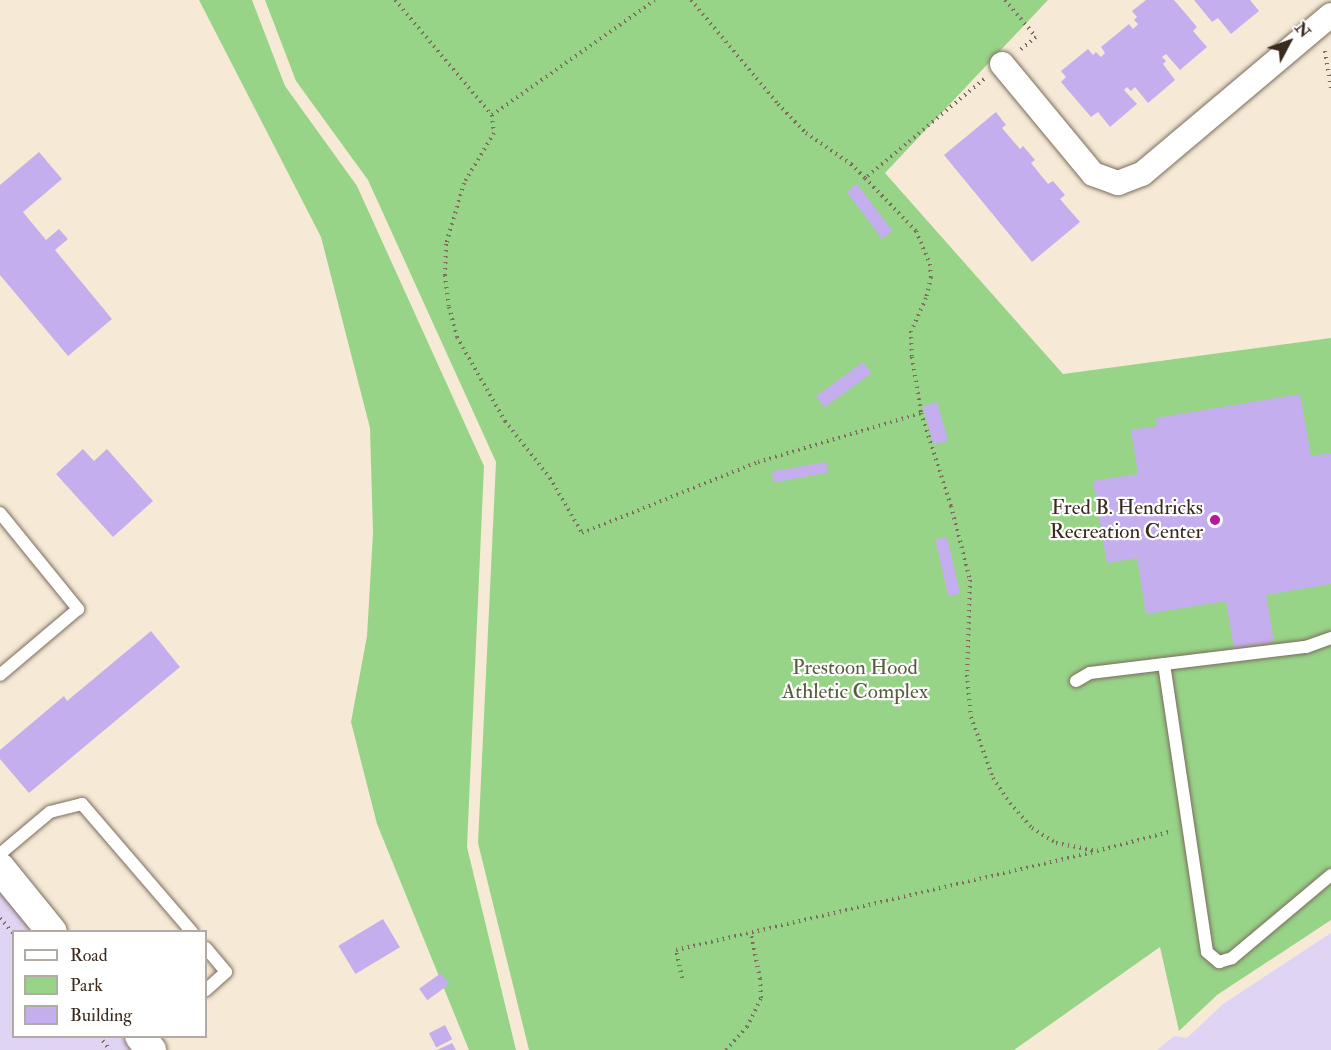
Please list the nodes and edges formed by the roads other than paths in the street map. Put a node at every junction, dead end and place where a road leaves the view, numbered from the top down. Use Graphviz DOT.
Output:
graph roads {
  1 [pos="1331,15"];
  2 [pos="1002,64"];
  3 [pos="0,513"];
  4 [pos="1331,638"];
  5 [pos="1164,664"];
  6 [pos="0,675"];
  7 [pos="1076,681"];
  8 [pos="0,854"];
  9 [pos="0,868"];
  10 [pos="1331,875"];
  11 [pos="50,930"];
  12 [pos="190,930"];
  13 [pos="207,949"];
  14 [pos="207,989"];
  1 -- 2 [label="street"];
  3 -- 6 [label="lane"];
  4 -- 5 [label="lane"];
  5 -- 7 [label="lane"];
  5 -- 10 [label="lane"];
  8 -- 12 [label="lane"];
  9 -- 11 [label="street"];
  13 -- 14 [label="lane"];
}
